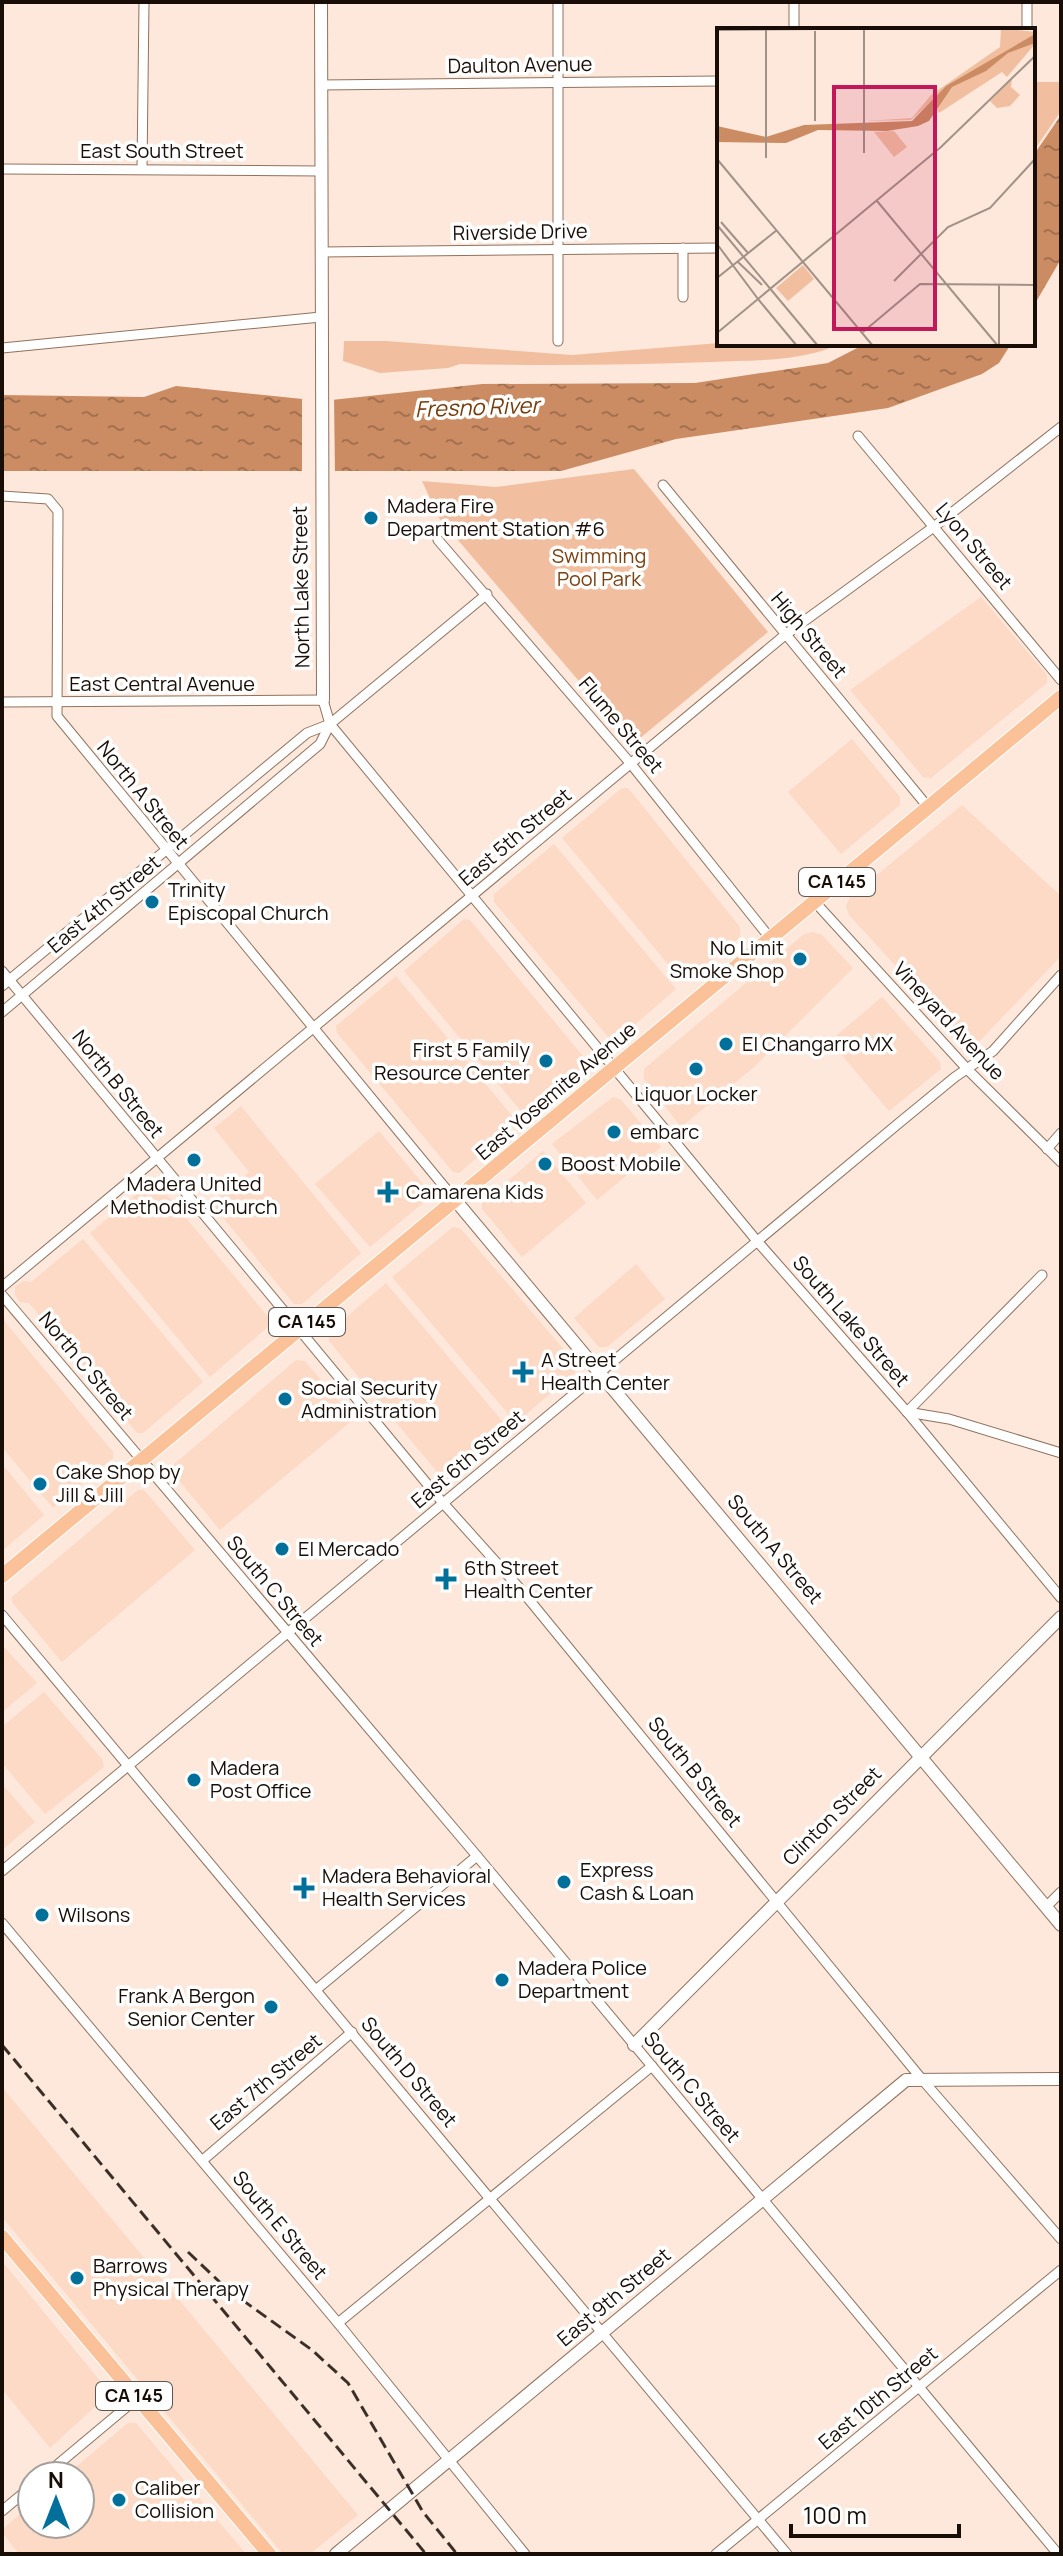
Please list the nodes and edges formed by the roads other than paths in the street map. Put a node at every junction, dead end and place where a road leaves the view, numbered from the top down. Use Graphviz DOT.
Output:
graph roads {
  1 [pos="144,2"];
  2 [pos="321,2"];
  3 [pos="558,2"];
  4 [pos="794,2"];
  5 [pos="1027,2"];
  6 [pos="794,28"];
  7 [pos="1027,28"];
  8 [pos="717,81"];
  9 [pos="558,83"];
  10 [pos="321,85"];
  11 [pos="2,169"];
  12 [pos="142,169"];
  13 [pos="321,171"];
  14 [pos="683,248"];
  15 [pos="717,248"];
  16 [pos="558,250"];
  17 [pos="321,252"];
  18 [pos="683,297"];
  19 [pos="321,317"];
  20 [pos="558,341"];
  21 [pos="2,348"];
  22 [pos="1061,427"];
  23 [pos="858,436"];
  24 [pos="663,485"];
  25 [pos="2,496"];
  26 [pos="935,526"];
  27 [pos="438,540"];
  28 [pos="487,594"];
  29 [pos="785,635"];
  30 [pos="1061,680"];
  31 [pos="1061,697"];
  32 [pos="323,700"];
  33 [pos="7,702"];
  34 [pos="56,702"];
  35 [pos="2,710"];
  36 [pos="330,724"];
  37 [pos="631,764"];
  38 [pos="928,807"];
  39 [pos="166,852"];
  40 [pos="178,866"];
  41 [pos="471,897"];
  42 [pos="814,901"];
  43 [pos="770,938"];
  44 [pos="2,971"];
  45 [pos="1061,975"];
  46 [pos="6,983"];
  47 [pos="22,996"];
  48 [pos="2,1012"];
  49 [pos="316,1028"];
  50 [pos="613,1069"];
  51 [pos="968,1070"];
  52 [pos="1061,1133"];
  53 [pos="1047,1149"];
  54 [pos="156,1159"];
  55 [pos="1061,1162"];
  56 [pos="456,1201"];
  57 [pos="757,1241"];
  58 [pos="1042,1275"];
  59 [pos="2,1287"];
  60 [pos="2,1295"];
  61 [pos="299,1329"];
  62 [pos="601,1371"];
  63 [pos="907,1412"];
  64 [pos="1061,1453"];
  65 [pos="142,1461"];
  66 [pos="443,1503"];
  67 [pos="2,1576"];
  68 [pos="1061,1598"];
  69 [pos="2,1615"];
  70 [pos="1061,1617"];
  71 [pos="286,1633"];
  72 [pos="920,1756"];
  73 [pos="128,1766"];
  74 [pos="477,1856"];
  75 [pos="2,1871"];
  76 [pos="1061,1892"];
  77 [pos="776,1900"];
  78 [pos="1046,1907"];
  79 [pos="2,1923"];
  80 [pos="1061,1925"];
  81 [pos="317,1989"];
  82 [pos="352,2032"];
  83 [pos="634,2045"];
  84 [pos="652,2066"];
  85 [pos="920,2077"];
  86 [pos="1061,2079"];
  87 [pos="203,2160"];
  88 [pos="491,2198"];
  89 [pos="763,2200"];
  90 [pos="2,2237"];
  91 [pos="1061,2239"];
  92 [pos="1061,2270"];
  93 [pos="338,2323"];
  94 [pos="602,2333"];
  95 [pos="919,2387"];
  96 [pos="136,2399"];
  97 [pos="63,2460"];
  98 [pos="448,2462"];
  99 [pos="759,2520"];
  100 [pos="269,2554"];
  101 [pos="336,2554"];
  102 [pos="525,2554"];
  103 [pos="716,2554"];
  104 [pos="787,2554"];
  105 [pos="1058,2554"];
  1 -- 12 [label="street"];
  2 -- 10 [label="street, North Lake Street"];
  3 -- 9 [label="street"];
  4 -- 6 [label="street"];
  5 -- 7 [label="street"];
  8 -- 9 [label="street, Daulton Avenue"];
  9 -- 10 [label="street, Daulton Avenue"];
  9 -- 16 [label="street"];
  10 -- 13 [label="street, North Lake Street"];
  11 -- 12 [label="street, East South Street"];
  12 -- 13 [label="street, East South Street"];
  13 -- 17 [label="street, North Lake Street"];
  14 -- 15 [label="street, Riverside Drive"];
  14 -- 16 [label="street, Riverside Drive"];
  14 -- 18 [label="street"];
  16 -- 17 [label="street, Riverside Drive"];
  16 -- 20 [label="street"];
  17 -- 19 [label="street, North Lake Street"];
  19 -- 21 [label="street"];
  19 -- 32 [label="street, North Lake Street"];
  22 -- 26 [label="street, East 5th Street"];
  23 -- 26 [label="street, Lyon Street"];
  24 -- 29 [label="street, High Street"];
  25 -- 34 [label="street, North A Street"];
  26 -- 29 [label="street, East 5th Street"];
  26 -- 30 [label="street, Lyon Street"];
  27 -- 28 [label="street, Flume Street"];
  28 -- 36 [label="street, East 4th Street"];
  28 -- 37 [label="street, Flume Street"];
  29 -- 37 [label="street, East 5th Street"];
  29 -- 38 [label="street, High Street"];
  31 -- 38 [label="main road, East Yosemite Avenue / CA 145"];
  32 -- 34 [label="street, East Central Avenue"];
  32 -- 36 [label="street, North Lake Street"];
  33 -- 34 [label="street, East Central Avenue"];
  33 -- 35 [label="street"];
  34 -- 39 [label="street, North A Street"];
  36 -- 39 [label="street, East 4th Street"];
  36 -- 40 [label="street, East 4th Street"];
  36 -- 41 [label="street, North Lake Street"];
  37 -- 41 [label="street, East 5th Street"];
  37 -- 43 [label="street, Flume Street"];
  38 -- 42 [label="main road, East Yosemite Avenue / CA 145"];
  39 -- 40 [label="street, North A Street"];
  39 -- 46 [label="street, East 4th Street"];
  40 -- 47 [label="street, East 4th Street"];
  40 -- 49 [label="street, North A Street"];
  41 -- 49 [label="street, East 5th Street"];
  41 -- 50 [label="street, North Lake Street"];
  42 -- 43 [label="main road, East Yosemite Avenue / CA 145"];
  42 -- 51 [label="street, Vineyard Avenue"];
  43 -- 50 [label="main road, East Yosemite Avenue / CA 145"];
  44 -- 46 [label="street, North B Street"];
  45 -- 51 [label="street, East 6th Street"];
  46 -- 47 [label="street, North B Street"];
  47 -- 48 [label="street, East 4th Street"];
  47 -- 54 [label="street, North B Street"];
  49 -- 54 [label="street, East 5th Street"];
  49 -- 56 [label="street, North A Street"];
  50 -- 56 [label="main road, East Yosemite Avenue / CA 145"];
  50 -- 57 [label="street, South Lake Street"];
  51 -- 53 [label="street, Vineyard Avenue"];
  51 -- 57 [label="street, East 6th Street"];
  52 -- 53 [label="street"];
  53 -- 55 [label="street, Vineyard Avenue"];
  54 -- 59 [label="street, East 5th Street"];
  54 -- 61 [label="street, North B Street"];
  56 -- 61 [label="main road, East Yosemite Avenue / CA 145"];
  56 -- 62 [label="street, South A Street"];
  57 -- 62 [label="street, East 6th Street"];
  57 -- 63 [label="street, South Lake Street"];
  58 -- 63 [label="street"];
  60 -- 65 [label="street, North C Street"];
  61 -- 65 [label="main road, East Yosemite Avenue / CA 145"];
  61 -- 66 [label="street, South B Street"];
  62 -- 66 [label="street, East 6th Street"];
  62 -- 72 [label="street, South A Street"];
  63 -- 64 [label="street"];
  63 -- 68 [label="street, South Lake Street"];
  65 -- 67 [label="main road, East Yosemite Avenue / CA 145"];
  65 -- 71 [label="street, South C Street"];
  66 -- 71 [label="street, East 6th Street"];
  66 -- 77 [label="street, South B Street"];
  69 -- 73 [label="street, South D Street"];
  70 -- 72 [label="street, Clinton Street"];
  71 -- 73 [label="street, East 6th Street"];
  71 -- 74 [label="street, South C Street"];
  72 -- 77 [label="street, Clinton Street"];
  72 -- 78 [label="street, South A Street"];
  73 -- 75 [label="street, East 6th Street"];
  73 -- 81 [label="street, South D Street"];
  74 -- 81 [label="street"];
  74 -- 83 [label="street, South C Street"];
  76 -- 78 [label="street"];
  77 -- 83 [label="street, Clinton Street"];
  77 -- 85 [label="street, South B Street"];
  78 -- 80 [label="street, South A Street"];
  79 -- 87 [label="street, South E Street"];
  81 -- 82 [label="street, South D Street"];
  82 -- 87 [label="street, East 7th Street"];
  82 -- 88 [label="street, South D Street"];
  83 -- 84 [label="street, South C Street"];
  84 -- 88 [label="street"];
  84 -- 89 [label="street, South C Street"];
  85 -- 86 [label="street"];
  85 -- 89 [label="street, East 9th Street"];
  85 -- 91 [label="street, South B Street"];
  87 -- 93 [label="street, South E Street"];
  88 -- 93 [label="street"];
  88 -- 94 [label="street, South D Street"];
  89 -- 94 [label="street, East 9th Street"];
  89 -- 95 [label="street, South C Street"];
  90 -- 96 [label="main road, CA 145"];
  92 -- 95 [label="street, East 10th Street"];
  93 -- 98 [label="street, South E Street"];
  94 -- 98 [label="street, East 9th Street"];
  94 -- 99 [label="street, South D Street"];
  95 -- 99 [label="street, East 10th Street"];
  95 -- 105 [label="street, South C Street"];
  96 -- 97 [label="street"];
  96 -- 100 [label="main road, CA 145"];
  98 -- 101 [label="street, East 9th Street"];
  98 -- 102 [label="street, South E Street"];
  99 -- 103 [label="street, East 10th Street"];
  99 -- 104 [label="street, South D Street"];
}
